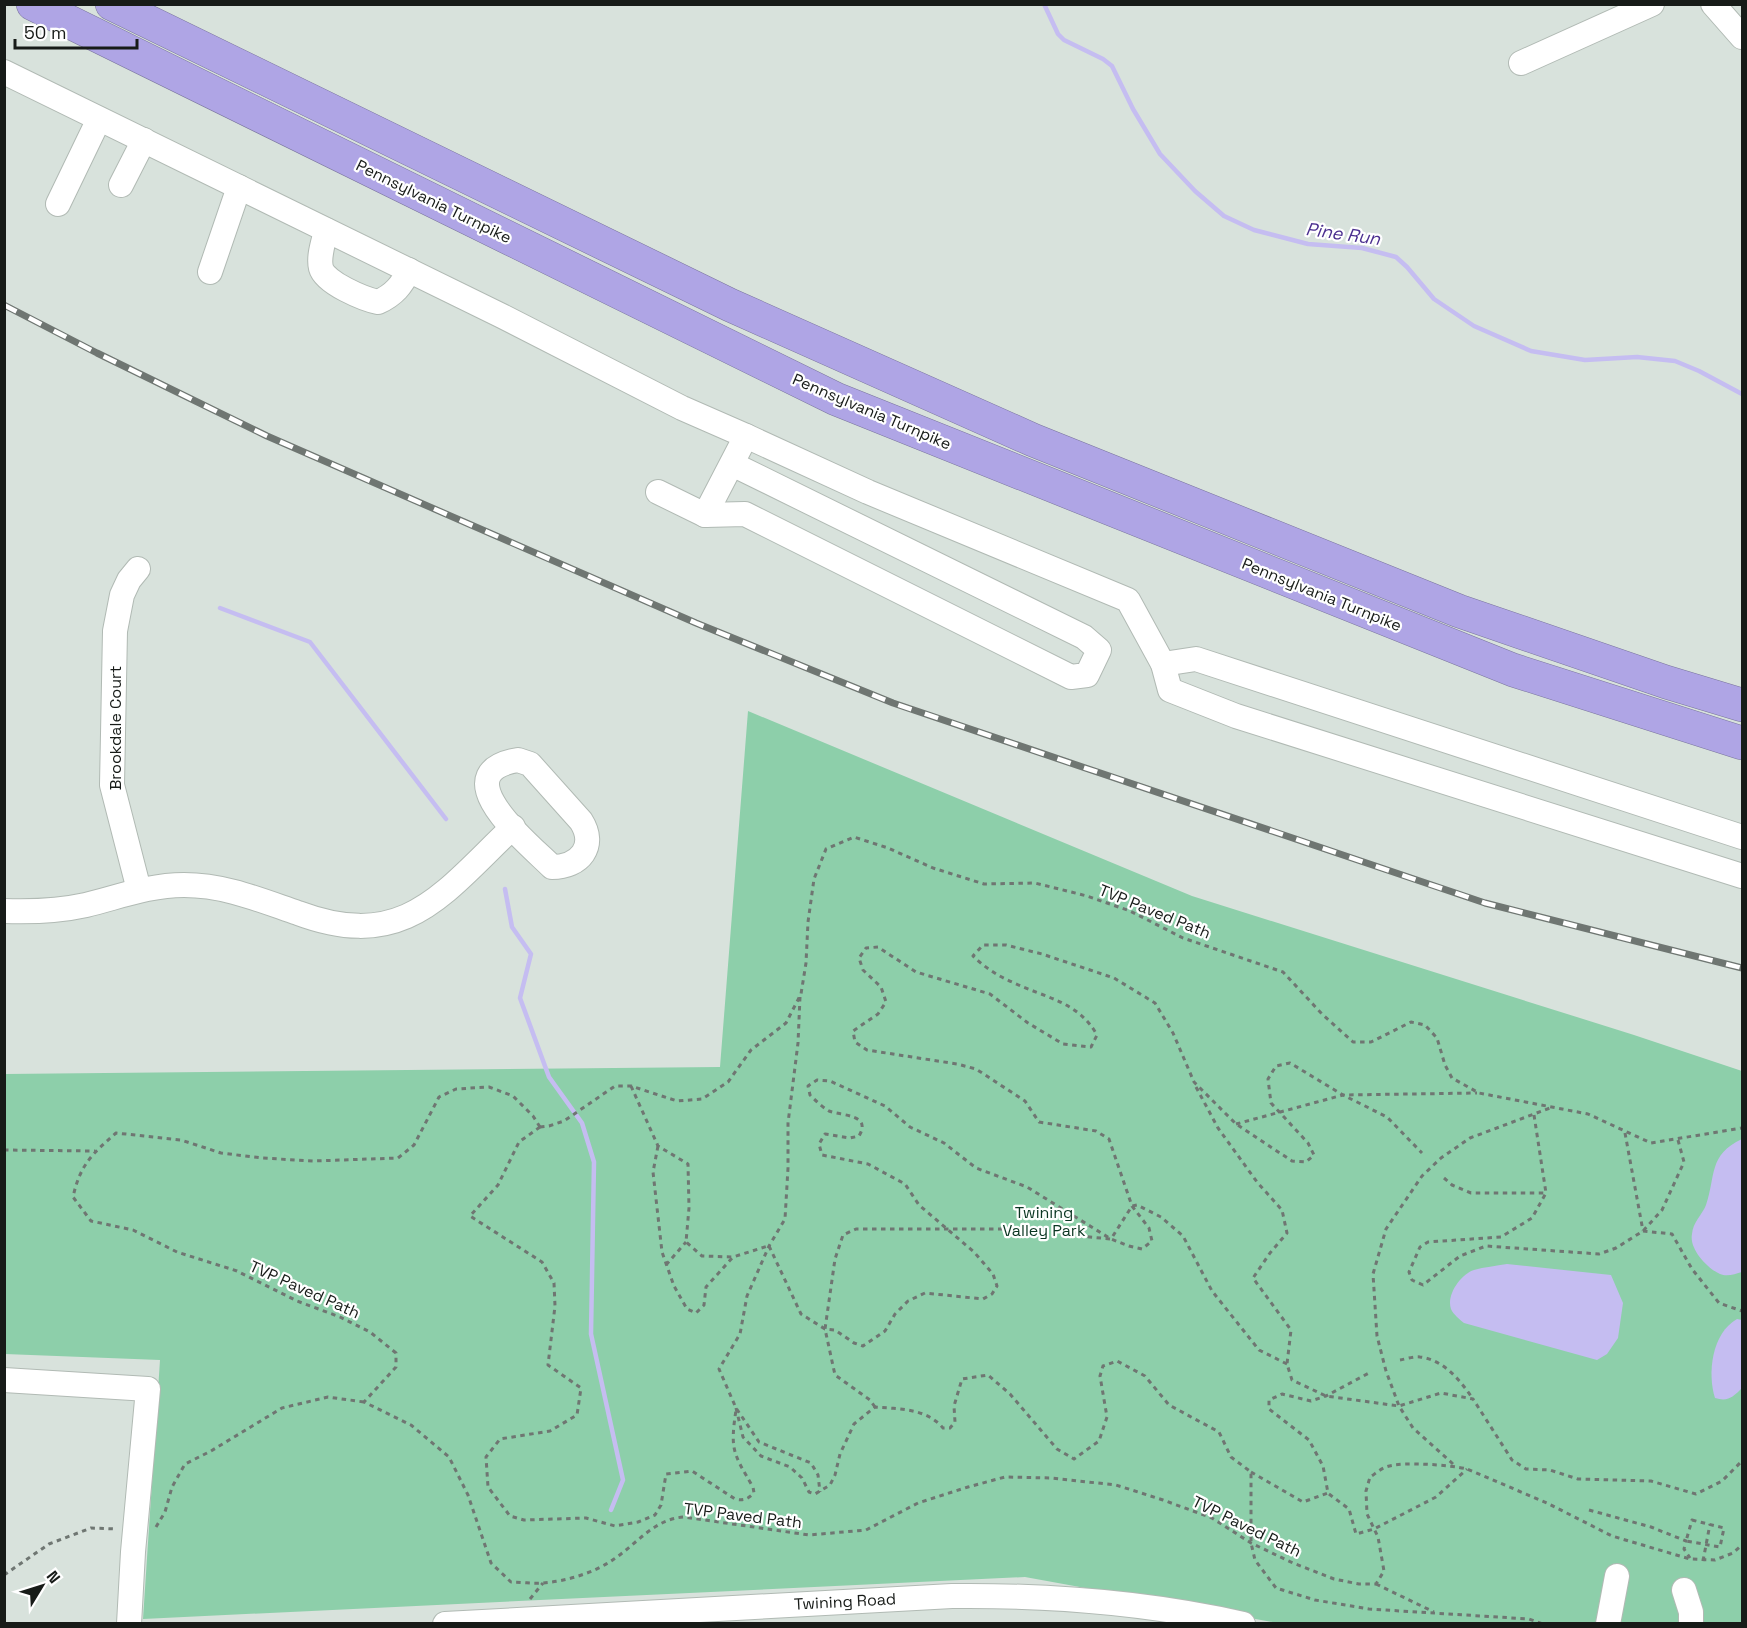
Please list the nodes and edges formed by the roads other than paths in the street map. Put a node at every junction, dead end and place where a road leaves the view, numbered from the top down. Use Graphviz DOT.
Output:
graph roads {
  1 [pos="33,4"];
  2 [pos="112,4"];
  3 [pos="1653,4"];
  4 [pos="1713,4"];
  5 [pos="1743,37"];
  6 [pos="1521,63"];
  7 [pos="4,72"];
  8 [pos="99,119"];
  9 [pos="144,140"];
  10 [pos="121,185"];
  11 [pos="239,187"];
  12 [pos="58,204"];
  13 [pos="326,230"];
  14 [pos="409,270"];
  15 [pos="210,272"];
  16 [pos="746,436"];
  17 [pos="732,464"];
  18 [pos="658,492"];
  19 [pos="705,515"];
  20 [pos="138,569"];
  21 [pos="1162,664"];
  22 [pos="1743,705"];
  23 [pos="1743,743"];
  24 [pos="513,826"];
  25 [pos="1743,837"];
  26 [pos="1743,876"];
  27 [pos="139,890"];
  28 [pos="4,911"];
  29 [pos="4,1380"];
  30 [pos="1617,1576"];
  31 [pos="1684,1590"];
  32 [pos="514,1621"];
  33 [pos="129,1623"];
  34 [pos="445,1623"];
  35 [pos="1243,1623"];
  36 [pos="1608,1623"];
  37 [pos="1691,1623"];
  1 -- 23 [label="highway, Pennsylvania Turnpike"];
  2 -- 22 [label="highway"];
  3 -- 6 [label="street"];
  4 -- 5 [label="street"];
  7 -- 8 [label="street"];
  8 -- 9 [label="street"];
  8 -- 12 [label="street"];
  9 -- 10 [label="street"];
  9 -- 11 [label="street"];
  11 -- 13 [label="street"];
  11 -- 15 [label="street"];
  13 -- 14 [label="street"];
  13 -- 14 [label="street"];
  14 -- 16 [label="street"];
  16 -- 17 [label="street"];
  16 -- 21 [label="street"];
  17 -- 19 [label="street"];
  17 -- 19 [label="street"];
  18 -- 19 [label="street"];
  20 -- 27 [label="street, Brookdale Court"];
  21 -- 25 [label="street"];
  21 -- 26 [label="street"];
  24 -- 24 [label="street"];
  24 -- 27 [label="street"];
  27 -- 28 [label="street"];
  29 -- 33 [label="street"];
  30 -- 36 [label="street"];
  31 -- 37 [label="street"];
  32 -- 34 [label="street, Twining Road"];
  32 -- 35 [label="street, Twining Road"];
}
